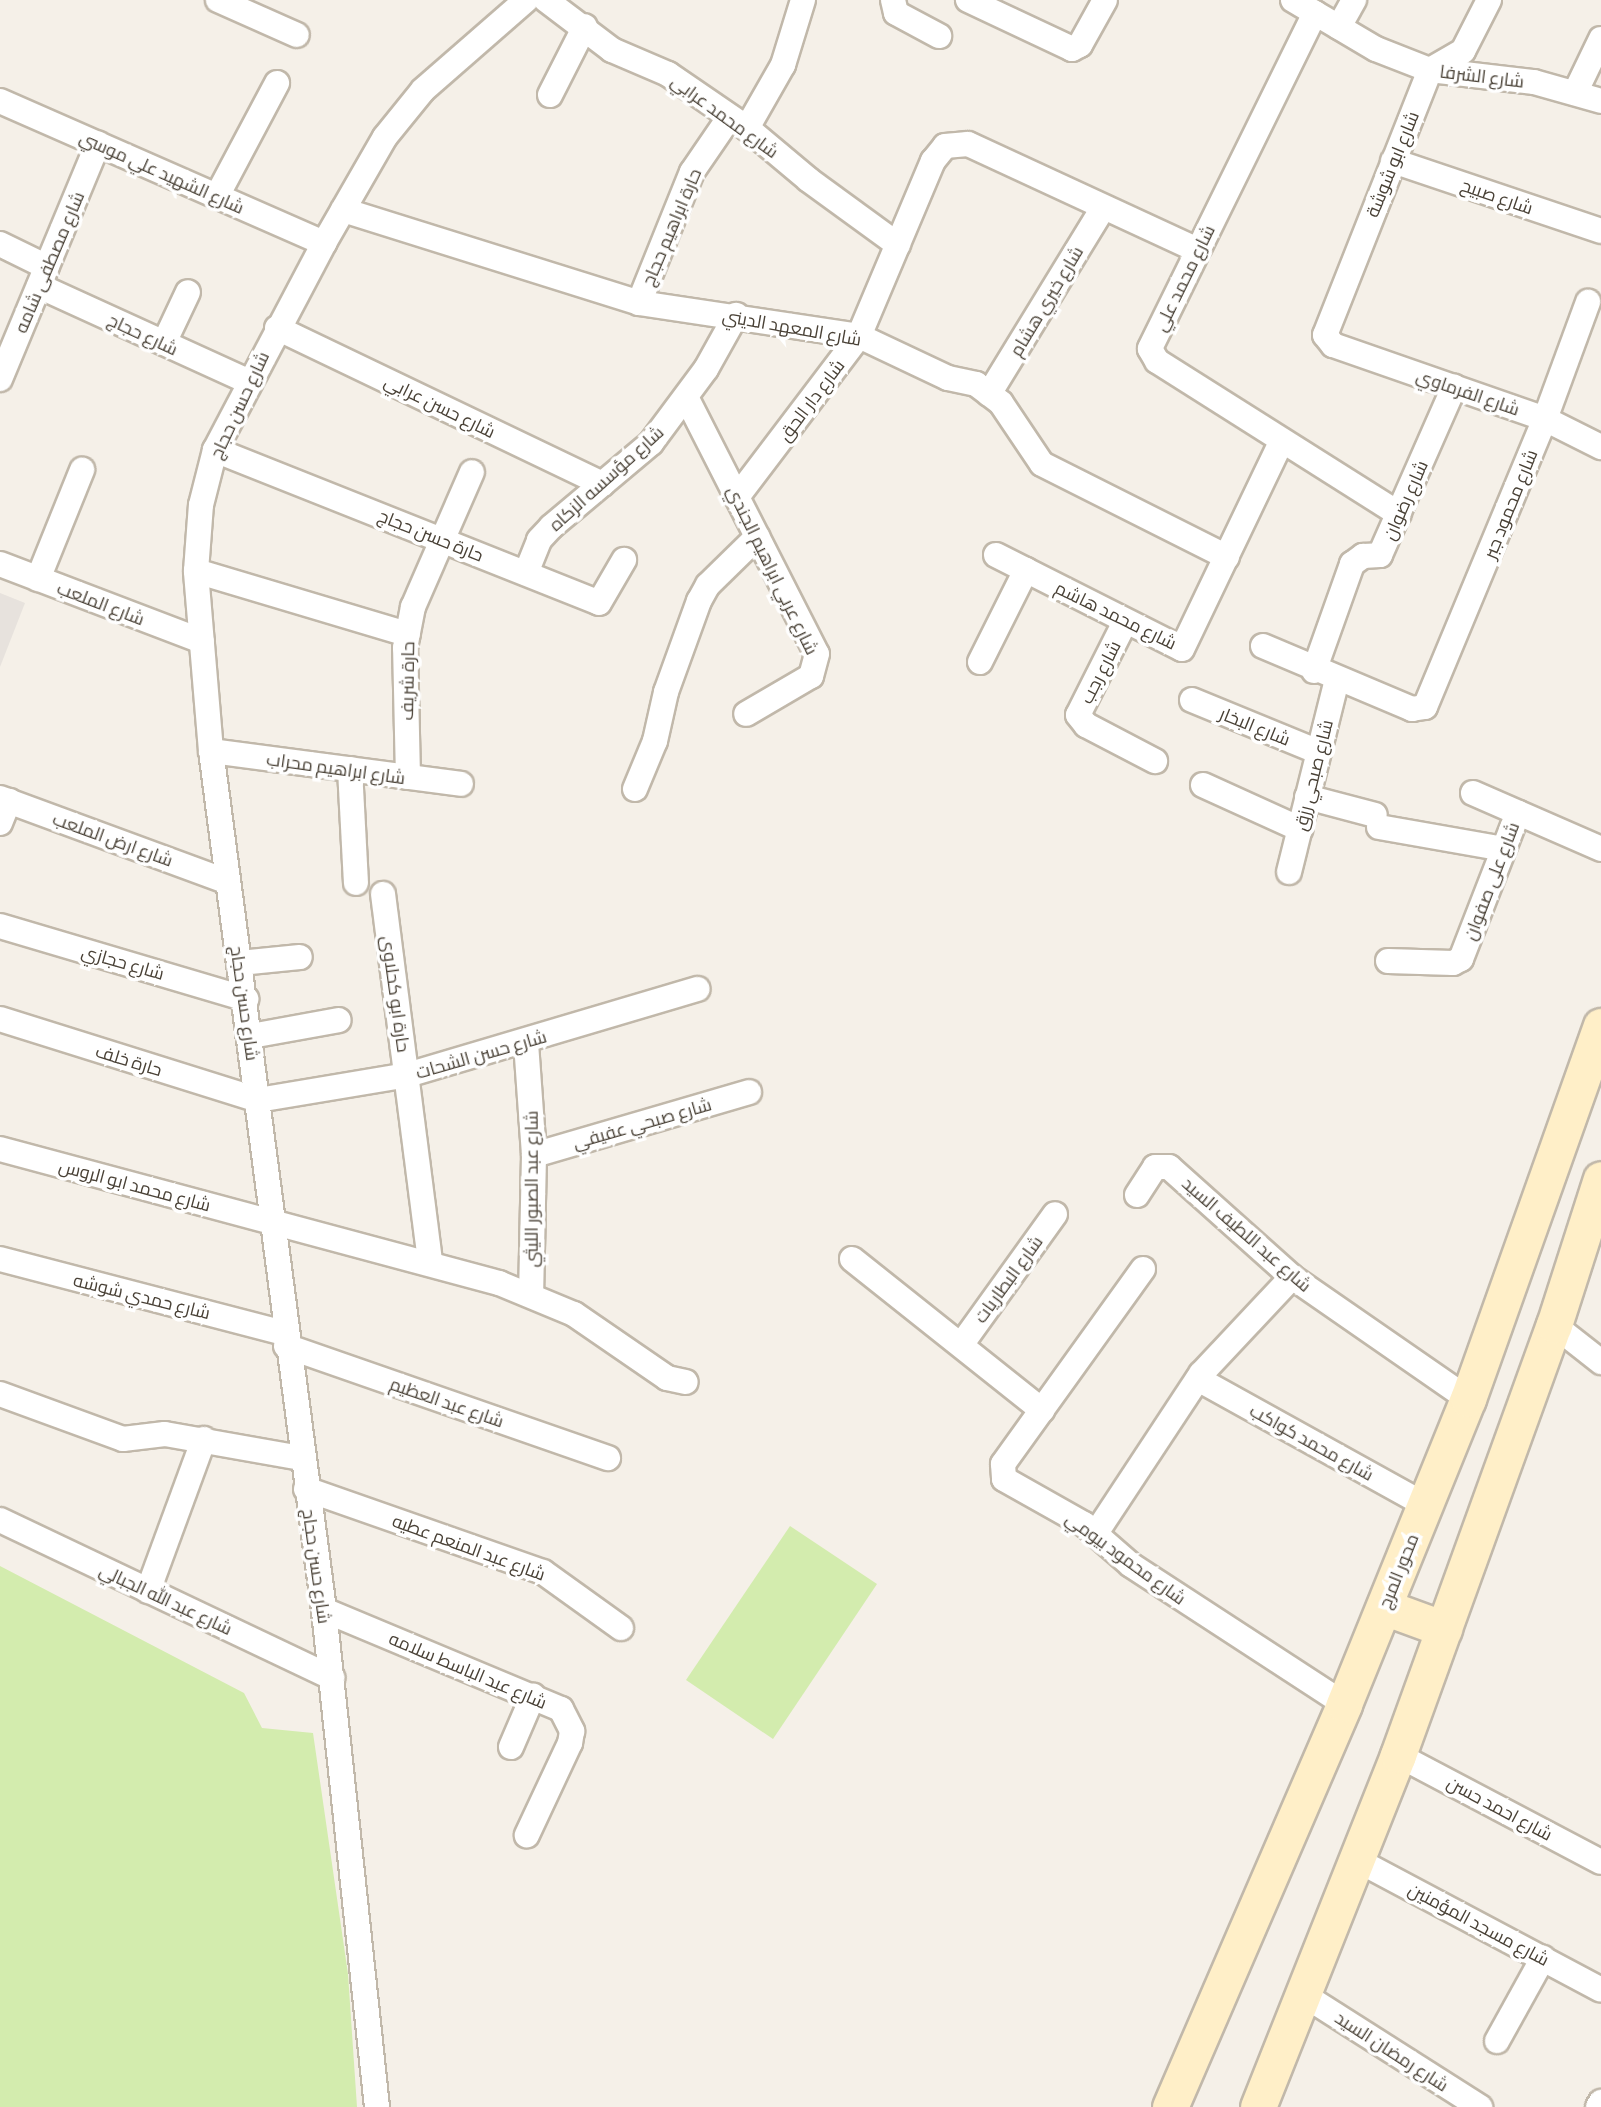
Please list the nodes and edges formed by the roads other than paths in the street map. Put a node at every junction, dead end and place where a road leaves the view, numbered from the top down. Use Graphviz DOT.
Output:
graph roads {
  1 [pos="218,0"];
  2 [pos="526,0"];
  3 [pos="546,0"];
  4 [pos="803,0"];
  5 [pos="892,0"];
  6 [pos="968,0"];
  7 [pos="1105,0"];
  8 [pos="1293,0"];
  9 [pos="1354,0"];
  10 [pos="1489,0"];
  11 [pos="1315,13"];
  12 [pos="585,26"];
  13 [pos="1339,27"];
  14 [pos="297,35"];
  15 [pos="939,36"];
  16 [pos="1601,39"];
  17 [pos="1430,70"];
  18 [pos="277,83"];
  19 [pos="547,87"];
  20 [pos="1575,93"];
  21 [pos="0,101"];
  22 [pos="1601,101"];
  23 [pos="738,123"];
  24 [pos="98,144"];
  25 [pos="1393,161"];
  26 [pos="217,196"];
  27 [pos="1103,208"];
  28 [pos="343,210"];
  29 [pos="1601,231"];
  30 [pos="324,243"];
  31 [pos="0,244"];
  32 [pos="898,245"];
  33 [pos="1197,250"];
  34 [pos="43,277"];
  35 [pos="188,292"];
  36 [pos="1588,302"];
  37 [pos="639,303"];
  38 [pos="736,315"];
  39 [pos="277,328"];
  40 [pos="859,336"];
  41 [pos="164,344"];
  42 [pos="1333,345"];
  43 [pos="2,369"];
  44 [pos="247,381"];
  45 [pos="1454,387"];
  46 [pos="989,394"];
  47 [pos="686,397"];
  48 [pos="1545,419"];
  49 [pos="1280,442"];
  50 [pos="1601,447"];
  51 [pos="215,450"];
  52 [pos="82,470"];
  53 [pos="472,472"];
  54 [pos="603,484"];
  55 [pos="737,498"];
  56 [pos="1399,514"];
  57 [pos="757,537"];
  58 [pos="440,539"];
  59 [pos="996,555"];
  60 [pos="1227,557"];
  61 [pos="624,561"];
  62 [pos="0,564"];
  63 [pos="1026,570"];
  64 [pos="196,571"];
  65 [pos="526,573"];
  66 [pos="38,579"];
  67 [pos="1125,622"];
  68 [pos="408,634"];
  69 [pos="202,641"];
  70 [pos="1263,646"];
  71 [pos="980,662"];
  72 [pos="1326,675"];
  73 [pos="1192,700"];
  74 [pos="746,714"];
  75 [pos="211,751"];
  76 [pos="1319,752"];
  77 [pos="1155,761"];
  78 [pos="350,769"];
  79 [pos="408,777"];
  80 [pos="461,785"];
  81 [pos="1203,785"];
  82 [pos="635,789"];
  83 [pos="1473,793"];
  84 [pos="1307,797"];
  85 [pos="3,807"];
  86 [pos="1518,813"];
  87 [pos="1300,830"];
  88 [pos="1504,849"];
  89 [pos="1601,849"];
  90 [pos="1289,872"];
  91 [pos="226,881"];
  92 [pos="356,883"];
  93 [pos="383,894"];
  94 [pos="0,926"];
  95 [pos="300,957"];
  96 [pos="1388,961"];
  97 [pos="240,964"];
  98 [pos="698,989"];
  99 [pos="246,999"];
  100 [pos="0,1019"];
  101 [pos="340,1020"];
  102 [pos="1601,1026"];
  103 [pos="251,1036"];
  104 [pos="526,1042"];
  105 [pos="407,1075"];
  106 [pos="749,1092"];
  107 [pos="258,1100"];
  108 [pos="0,1149"];
  109 [pos="534,1155"];
  110 [pos="1601,1179"];
  111 [pos="1137,1195"];
  112 [pos="1055,1214"];
  113 [pos="270,1220"];
  114 [pos="0,1259"];
  115 [pos="852,1259"];
  116 [pos="430,1261"];
  117 [pos="1143,1269"];
  118 [pos="1292,1277"];
  119 [pos="531,1294"];
  120 [pos="1554,1325"];
  121 [pos="285,1339"];
  122 [pos="961,1345"];
  123 [pos="1601,1362"];
  124 [pos="1198,1379"];
  125 [pos="686,1382"];
  126 [pos="0,1394"];
  127 [pos="1468,1399"];
  128 [pos="1042,1410"];
  129 [pos="204,1439"];
  130 [pos="301,1458"];
  131 [pos="608,1458"];
  132 [pos="306,1489"];
  133 [pos="1425,1505"];
  134 [pos="0,1520"];
  135 [pos="1096,1533"];
  136 [pos="148,1591"];
  137 [pos="1384,1607"];
  138 [pos="324,1610"];
  139 [pos="621,1628"];
  140 [pos="1444,1629"];
  141 [pos="332,1678"];
  142 [pos="533,1696"];
  143 [pos="1344,1704"];
  144 [pos="511,1747"];
  145 [pos="1398,1755"];
  146 [pos="527,1835"];
  147 [pos="1357,1860"];
  148 [pos="1601,1862"];
  149 [pos="1544,1958"];
  150 [pos="1601,1990"];
  151 [pos="1304,1995"];
  152 [pos="1497,2041"];
  153 [pos="1601,2102"];
  154 [pos="1261,2105"];
  155 [pos="377,2107"];
  156 [pos="1171,2107"];
  157 [pos="1480,2107"];
  158 [pos="1598,2107"];
  1 -- 14 [label="street"];
  2 -- 28 [label="street, شارع حسن حجاج"];
  3 -- 12 [label="street, شارع محمد عرابي"];
  4 -- 23 [label="street, حارة ابراهيم حجاج"];
  5 -- 15 [label="street"];
  6 -- 7 [label="street"];
  8 -- 11 [label="street, شارع الشرفا"];
  9 -- 13 [label="street"];
  10 -- 17 [label="street"];
  11 -- 13 [label="street, شارع الشرفا"];
  11 -- 33 [label="street, شارع محمد علي"];
  12 -- 19 [label="street"];
  12 -- 23 [label="street, شارع محمد عرابي"];
  13 -- 17 [label="street, شارع الشرفا"];
  16 -- 20 [label="street"];
  17 -- 20 [label="street, شارع الشرفا"];
  17 -- 25 [label="street, شارع ابو شوشة"];
  18 -- 26 [label="street"];
  20 -- 22 [label="street, شارع الشرفا"];
  21 -- 24 [label="street, شارع الشهيد علي موسي"];
  23 -- 32 [label="street, شارع محمد عرابي"];
  23 -- 37 [label="street, حارة ابراهيم حجاج"];
  24 -- 26 [label="street, شارع الشهيد علي موسي"];
  24 -- 34 [label="street, شارع مصطفى شامه"];
  25 -- 29 [label="street, شارع صبيح"];
  25 -- 42 [label="street, شارع ابو شوشة"];
  26 -- 30 [label="street, شارع الشهيد علي موسي"];
  27 -- 32 [label="street, شارع دار الحق"];
  27 -- 33 [label="street"];
  27 -- 46 [label="street, شارع خيري هشام"];
  28 -- 30 [label="street, شارع حسن حجاج"];
  28 -- 37 [label="street, شارع المعهد الديني"];
  30 -- 39 [label="street, شارع حسن حجاج"];
  31 -- 34 [label="street, شارع حجاج"];
  32 -- 40 [label="street, شارع دار الحق"];
  33 -- 49 [label="street, شارع محمد علي"];
  34 -- 41 [label="street, شارع حجاج"];
  34 -- 43 [label="street, شارع مصطفى شامه"];
  35 -- 41 [label="street"];
  36 -- 48 [label="street, شارع محمود جبر"];
  37 -- 38 [label="street, شارع المعهد الديني"];
  38 -- 40 [label="street, شارع المعهد الديني"];
  38 -- 47 [label="street, شارع مؤسسه الزكاه"];
  39 -- 44 [label="street, شارع حسن حجاج"];
  39 -- 54 [label="street, شارع حسن عرابي"];
  40 -- 46 [label="street, شارع المعهد الديني"];
  40 -- 55 [label="street, شارع دار الحق"];
  41 -- 44 [label="street, شارع حجاج"];
  42 -- 45 [label="street, شارع الفرماوي"];
  44 -- 51 [label="street, شارع حسن حجاج"];
  45 -- 48 [label="street, شارع الفرماوي"];
  45 -- 56 [label="street, شارع رضوان"];
  46 -- 60 [label="street, شارع المعهد الديني"];
  47 -- 54 [label="street, شارع مؤسسه الزكاه"];
  47 -- 55 [label="street, شارع عربي ابراهيم الجندي"];
  48 -- 50 [label="street, شارع الفرماوي"];
  48 -- 72 [label="street, شارع محمود جبر"];
  49 -- 56 [label="street, شارع محمد علي"];
  49 -- 60 [label="street, شارع محمد هاشم"];
  51 -- 58 [label="street, حارة حسن حجاج"];
  51 -- 64 [label="street, شارع حسن حجاج"];
  52 -- 66 [label="street"];
  53 -- 58 [label="street, حارة شريف"];
  54 -- 65 [label="street, شارع مؤسسه الزكاه"];
  55 -- 57 [label="street, شارع عربي ابراهيم الجندي"];
  56 -- 72 [label="street, شارع رضوان"];
  57 -- 74 [label="street, شارع عربي ابراهيم الجندي"];
  57 -- 82 [label="street"];
  58 -- 65 [label="street, حارة حسن حجاج"];
  58 -- 68 [label="street, حارة شريف"];
  59 -- 63 [label="street, شارع محمد هاشم"];
  60 -- 67 [label="street, شارع محمد هاشم"];
  61 -- 65 [label="street, حارة حسن حجاج"];
  62 -- 66 [label="street, شارع الملعب"];
  63 -- 67 [label="street, شارع محمد هاشم"];
  63 -- 71 [label="street"];
  64 -- 68 [label="street"];
  64 -- 69 [label="street, شارع حسن حجاج"];
  66 -- 69 [label="street, شارع الملعب"];
  67 -- 77 [label="street, شارع رجب"];
  68 -- 79 [label="street, حارة شريف"];
  69 -- 75 [label="street, شارع حسن حجاج"];
  70 -- 72 [label="street"];
  72 -- 76 [label="street, شارع صبحي رزق"];
  73 -- 76 [label="street, شارع البخار"];
  75 -- 78 [label="street, شارع ابراهيم محراب"];
  75 -- 91 [label="street, شارع حسن حجاج"];
  76 -- 84 [label="street, شارع صبحي رزق"];
  78 -- 79 [label="street, شارع ابراهيم محراب"];
  78 -- 92 [label="street"];
  79 -- 80 [label="street, شارع ابراهيم محراب"];
  81 -- 87 [label="street"];
  83 -- 86 [label="street"];
  84 -- 87 [label="street, شارع صبحي رزق"];
  84 -- 88 [label="street"];
  85 -- 91 [label="street, شارع ارض الملعب"];
  86 -- 88 [label="street, شارع على صفوان"];
  86 -- 89 [label="street"];
  87 -- 90 [label="street, شارع صبحي رزق"];
  88 -- 96 [label="street, شارع على صفوان"];
  91 -- 97 [label="street, شارع حسن حجاج"];
  93 -- 105 [label="street, حارة ابو كحلاوى"];
  94 -- 99 [label="street, شارع حجازي"];
  95 -- 97 [label="street"];
  97 -- 99 [label="street, شارع حسن حجاج"];
  98 -- 104 [label="street, شارع حسن الشحات"];
  99 -- 103 [label="street, شارع حسن حجاج"];
  100 -- 107 [label="street, حارة خلف"];
  101 -- 103 [label="street"];
  102 -- 127 [label="main road, محور المرج"];
  103 -- 107 [label="street, شارع حسن حجاج"];
  104 -- 105 [label="street, شارع حسن الشحات"];
  104 -- 109 [label="street, شارع عبد الصبور الليثي"];
  105 -- 107 [label="street, شارع حسن الشحات"];
  105 -- 116 [label="street, حارة ابو كحلاوى"];
  106 -- 109 [label="street, شارع صبحي عفيفي"];
  107 -- 113 [label="street, شارع حسن حجاج"];
  108 -- 113 [label="street, شارع محمد ابو الروس"];
  109 -- 119 [label="street, شارع عبد الصبور الليثي"];
  110 -- 120 [label="main road"];
  111 -- 118 [label="street, شارع عبد اللطيف السيد"];
  112 -- 122 [label="street, شارع البطاريات"];
  113 -- 116 [label="street, شارع محمد ابو الروس"];
  113 -- 121 [label="street, شارع حسن حجاج"];
  114 -- 121 [label="street, شارع حمدي شوشه"];
  115 -- 122 [label="street"];
  116 -- 119 [label="street, شارع محمد ابو الروس"];
  117 -- 128 [label="street"];
  118 -- 124 [label="street"];
  118 -- 127 [label="street, شارع عبد اللطيف السيد"];
  119 -- 125 [label="street, شارع محمد ابو الروس"];
  120 -- 123 [label="street"];
  120 -- 140 [label="main road"];
  121 -- 130 [label="street, شارع حسن حجاج"];
  121 -- 131 [label="street, شارع عبد العظيم"];
  122 -- 128 [label="street"];
  124 -- 133 [label="street, شارع محمد كواكب"];
  124 -- 135 [label="street"];
  126 -- 129 [label="street"];
  127 -- 133 [label="main road, محور المرج"];
  128 -- 135 [label="street, شارع محمود بيومي"];
  129 -- 130 [label="street"];
  129 -- 136 [label="street"];
  130 -- 132 [label="street, شارع حسن حجاج"];
  132 -- 138 [label="street, شارع حسن حجاج"];
  132 -- 139 [label="street, شارع عبد المنعم عطيه"];
  133 -- 137 [label="main road, محور المرج"];
  134 -- 136 [label="street, شارع عبد الله الجبالي"];
  135 -- 143 [label="street, شارع محمود بيومي"];
  136 -- 141 [label="street, شارع عبد الله الجبالي"];
  137 -- 140 [label="main road"];
  137 -- 143 [label="main road, محور المرج"];
  138 -- 141 [label="street, شارع حسن حجاج"];
  138 -- 142 [label="street, شارع عبد الباسط سلامه"];
  140 -- 145 [label="main road"];
  141 -- 155 [label="street, شارع حسن حجاج"];
  142 -- 144 [label="street"];
  142 -- 146 [label="street, شارع عبد الباسط سلامه"];
  143 -- 156 [label="main road, محور المرج"];
  145 -- 147 [label="main road"];
  145 -- 148 [label="street, شارع احمد حسن"];
  147 -- 149 [label="street, شارع مسجد المؤمنين"];
  147 -- 151 [label="main road"];
  149 -- 150 [label="street, شارع مسجد المؤمنين"];
  149 -- 152 [label="street"];
  151 -- 154 [label="main road"];
  151 -- 157 [label="street, شارع رمضان السيد"];
  153 -- 158 [label="street"];
}
